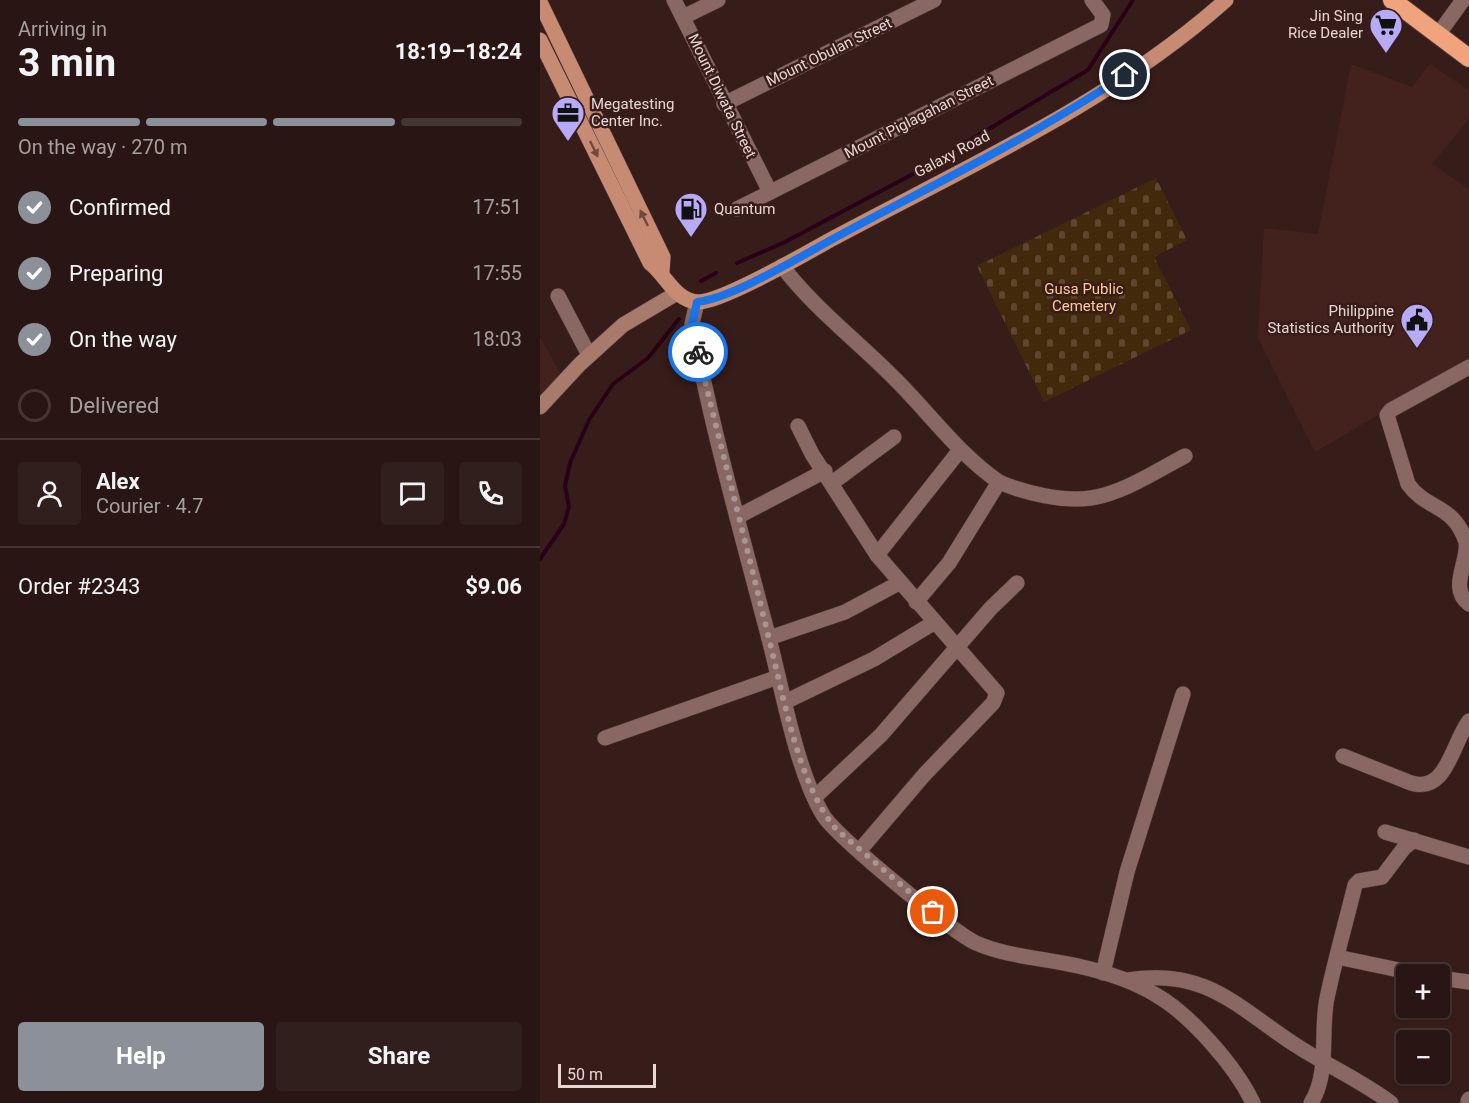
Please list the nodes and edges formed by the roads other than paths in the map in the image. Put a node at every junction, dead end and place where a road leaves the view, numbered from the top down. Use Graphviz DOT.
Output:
graph roads {
  1 [pos="674,0"];
  2 [pos="718,0"];
  3 [pos="934,0"];
  4 [pos="1092,0"];
  5 [pos="1226,0"];
  6 [pos="1392,0"];
  7 [pos="1463,0"];
  8 [pos="540,2"];
  9 [pos="683,17"];
  10 [pos="545,26"];
  11 [pos="1437,36"];
  12 [pos="540,40"];
  13 [pos="1469,58"];
  14 [pos="724,104"];
  15 [pos="770,192"];
  16 [pos="736,208"];
  17 [pos="782,266"];
  18 [pos="662,272"];
  19 [pos="677,293"];
  20 [pos="558,296"];
  21 [pos="697,302"];
  22 [pos="589,355"];
  23 [pos="1469,367"];
  24 [pos="540,407"];
  25 [pos="798,426"];
  26 [pos="894,437"];
  27 [pos="960,450"];
  28 [pos="1185,456"];
  29 [pos="828,477"];
  30 [pos="999,482"];
  31 [pos="737,517"];
  32 [pos="877,555"];
  33 [pos="1017,583"];
  34 [pos="899,584"];
  35 [pos="916,602"];
  36 [pos="1469,604"];
  37 [pos="934,622"];
  38 [pos="769,638"];
  39 [pos="957,647"];
  40 [pos="778,677"];
  41 [pos="1183,694"];
  42 [pos="785,702"];
  43 [pos="1469,721"];
  44 [pos="605,738"];
  45 [pos="1343,756"];
  46 [pos="815,797"];
  47 [pos="1385,832"];
  48 [pos="1414,840"];
  49 [pos="860,850"];
  50 [pos="1469,857"];
  51 [pos="1337,957"];
  52 [pos="1396,969"];
  53 [pos="1103,972"];
  54 [pos="1450,979"];
  55 [pos="1128,980"];
  56 [pos="1469,982"];
  57 [pos="1322,1060"];
  58 [pos="1253,1103"];
  59 [pos="1311,1103"];
  60 [pos="1392,1103"];
  1 -- 9 [label="street, Mount Diwata Street"];
  2 -- 9 [label="street"];
  3 -- 14 [label="street, Mount Obulan Street"];
  4 -- 15 [label="street, Mount Piglagahan Street"];
  5 -- 17 [label="main road, Galaxy Road"];
  6 -- 11 [label="highway"];
  7 -- 11 [label="street"];
  8 -- 10 [label="main road"];
  9 -- 14 [label="street, Mount Diwata Street"];
  18 -- 10 [label="main road, one-way"];
  11 -- 13 [label="highway"];
  12 -- 18 [label="main road, one-way"];
  14 -- 15 [label="street, Mount Diwata Street"];
  15 -- 16 [label="street, Mount Piglagahan Street"];
  17 -- 21 [label="main road, Galaxy Road"];
  17 -- 27 [label="street"];
  18 -- 19 [label="main road"];
  19 -- 21 [label="main road"];
  19 -- 22 [label="main road"];
  20 -- 22 [label="street"];
  21 -- 31 [label="street"];
  22 -- 24 [label="main road"];
  23 -- 36 [label="street"];
  25 -- 29 [label="street"];
  26 -- 29 [label="street"];
  27 -- 30 [label="street"];
  27 -- 32 [label="street"];
  28 -- 30 [label="street"];
  29 -- 31 [label="street"];
  29 -- 32 [label="street"];
  30 -- 35 [label="street"];
  31 -- 38 [label="street"];
  32 -- 34 [label="street"];
  33 -- 39 [label="street"];
  34 -- 35 [label="street"];
  34 -- 38 [label="street"];
  35 -- 37 [label="street"];
  37 -- 39 [label="street"];
  37 -- 42 [label="street"];
  38 -- 40 [label="street"];
  39 -- 46 [label="street"];
  39 -- 49 [label="street"];
  40 -- 42 [label="street"];
  40 -- 44 [label="street"];
  41 -- 53 [label="street"];
  42 -- 46 [label="street"];
  43 -- 45 [label="street"];
  46 -- 49 [label="street"];
  47 -- 48 [label="street"];
  48 -- 50 [label="street"];
  48 -- 51 [label="street"];
  49 -- 53 [label="street"];
  51 -- 52 [label="street"];
  51 -- 57 [label="street"];
  53 -- 55 [label="street"];
  54 -- 56 [label="street"];
  55 -- 57 [label="street"];
  55 -- 58 [label="street"];
  57 -- 59 [label="street"];
  57 -- 60 [label="street"];
}
